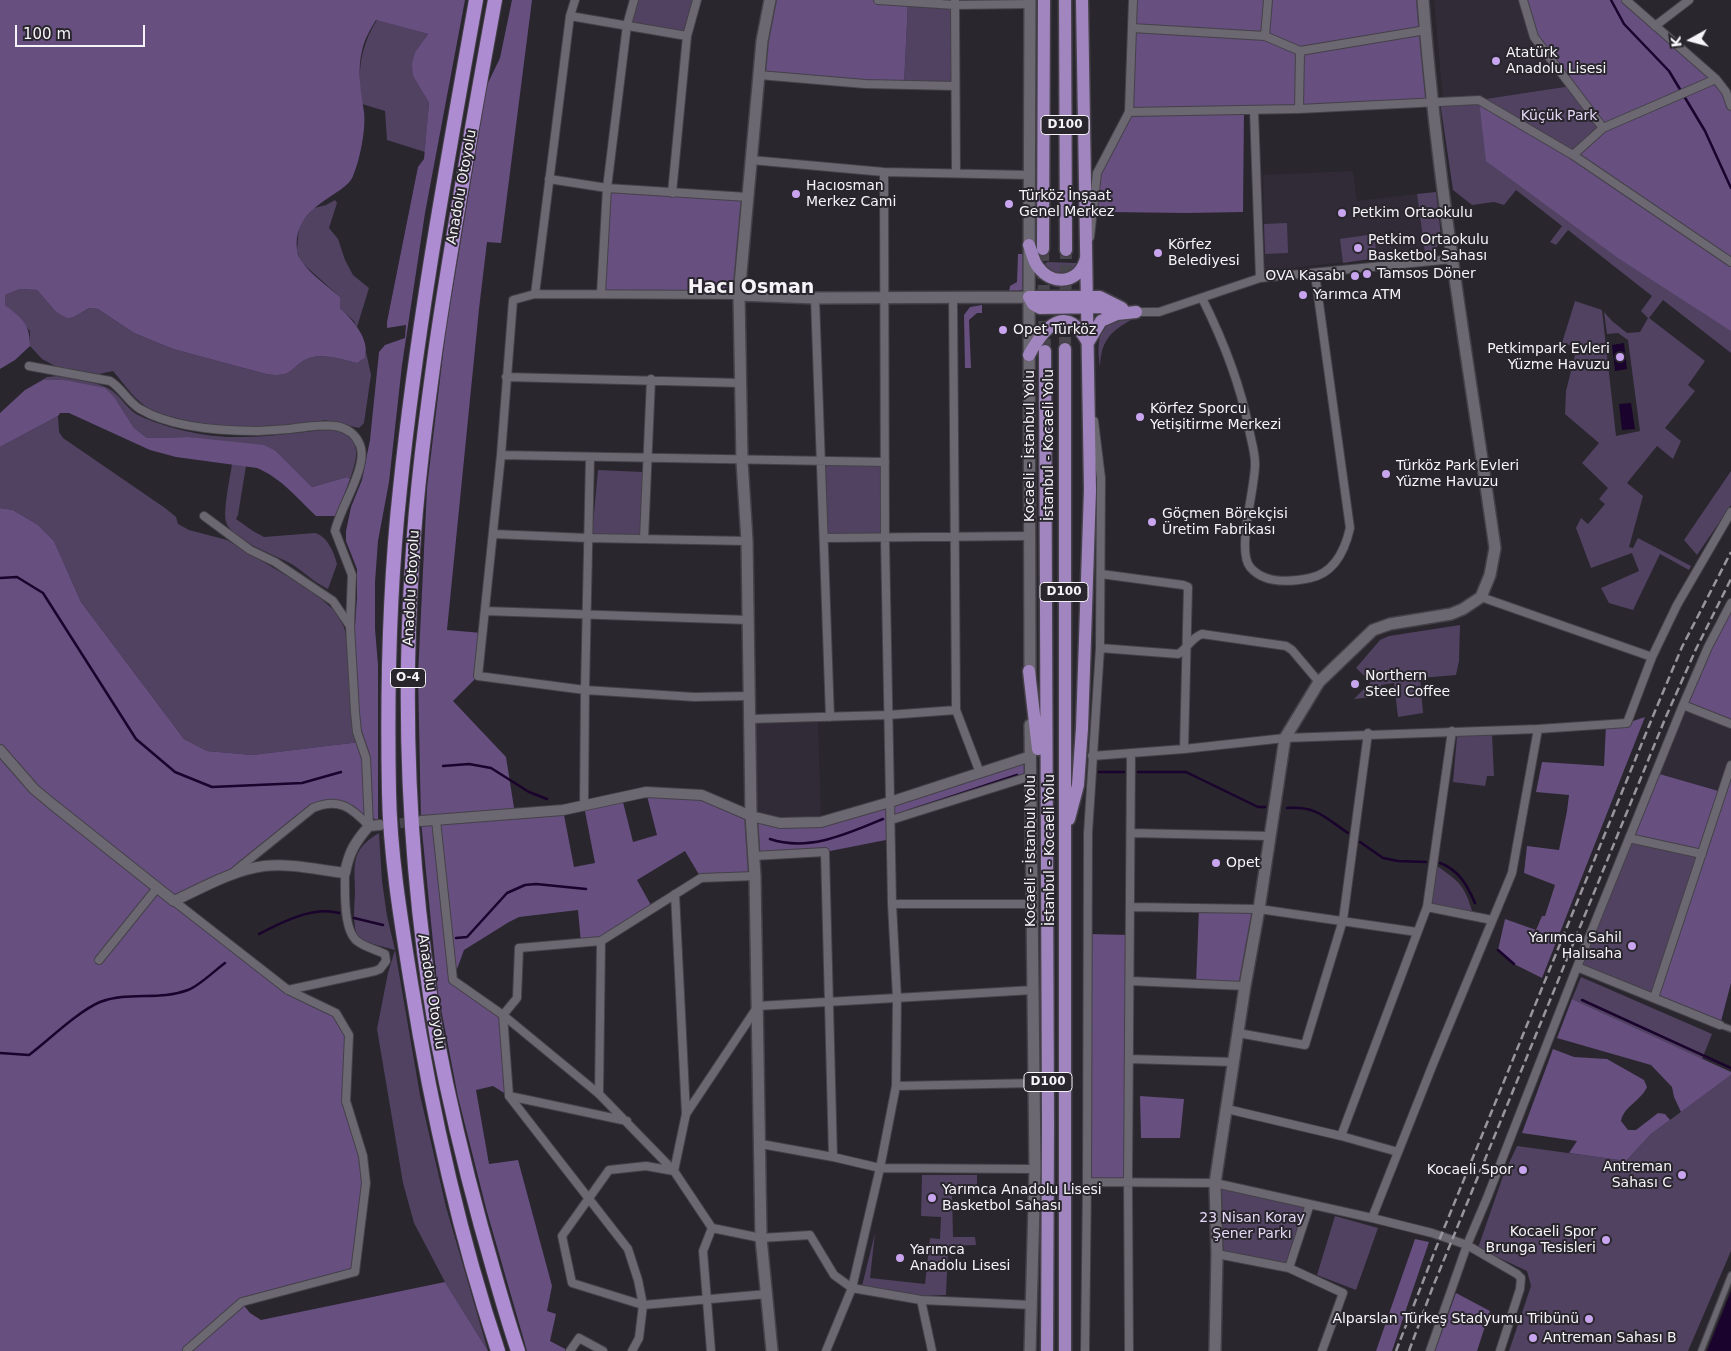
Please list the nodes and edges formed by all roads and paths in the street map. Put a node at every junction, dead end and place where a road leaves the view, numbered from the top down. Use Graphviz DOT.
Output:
graph roads {
  1 [pos="476,0"];
  2 [pos="495,0"];
  3 [pos="574,0"];
  4 [pos="634,0"];
  5 [pos="697,0"];
  6 [pos="770,0"];
  7 [pos="878,0"];
  8 [pos="1044,0"];
  9 [pos="1065,0"];
  10 [pos="1082,0"];
  11 [pos="1133,0"];
  12 [pos="1268,0"];
  13 [pos="1423,0"];
  14 [pos="1523,0"];
  15 [pos="1626,0"];
  16 [pos="1689,0"];
  17 [pos="955,2"];
  18 [pos="1031,2"];
  19 [pos="570,16"];
  20 [pos="627,25"];
  21 [pos="1655,26"];
  22 [pos="1132,28"];
  23 [pos="1426,30"];
  24 [pos="687,36"];
  25 [pos="1265,36"];
  26 [pos="1300,51"];
  27 [pos="759,75"];
  28 [pos="1716,79"];
  29 [pos="955,86"];
  30 [pos="1728,90"];
  31 [pos="1432,102"];
  32 [pos="1731,106"];
  33 [pos="1299,109"];
  34 [pos="1254,110"];
  35 [pos="1129,112"];
  36 [pos="1603,128"];
  37 [pos="1573,155"];
  38 [pos="751,160"];
  39 [pos="884,172"];
  40 [pos="956,172"];
  41 [pos="1029,175"];
  42 [pos="549,179"];
  43 [pos="607,188"];
  44 [pos="672,192"];
  45 [pos="747,198"];
  46 [pos="1029,245"];
  47 [pos="1043,249"];
  48 [pos="1066,250"];
  49 [pos="1087,255"];
  50 [pos="1453,259"];
  51 [pos="1731,262"];
  52 [pos="1315,274"];
  53 [pos="1260,278"];
  54 [pos="535,294"];
  55 [pos="600,294"];
  56 [pos="739,295"];
  57 [pos="884,297"];
  58 [pos="953,297"];
  59 [pos="1029,297"];
  60 [pos="1100,297"];
  61 [pos="815,298"];
  62 [pos="1202,298"];
  63 [pos="1087,302"];
  64 [pos="1136,312"];
  65 [pos="1117,314"];
  66 [pos="1088,343"];
  67 [pos="1065,349"];
  68 [pos="1045,351"];
  69 [pos="1029,355"];
  70 [pos="29,366"];
  71 [pos="506,377"];
  72 [pos="1088,379"];
  73 [pos="651,380"];
  74 [pos="741,383"];
  75 [pos="501,455"];
  76 [pos="590,457"];
  77 [pos="647,458"];
  78 [pos="742,461"];
  79 [pos="821,461"];
  80 [pos="885,462"];
  81 [pos="1731,512"];
  82 [pos="204,516"];
  83 [pos="493,534"];
  84 [pos="1029,536"];
  85 [pos="954,537"];
  86 [pos="588,538"];
  87 [pos="824,538"];
  88 [pos="885,538"];
  89 [pos="644,539"];
  90 [pos="747,541"];
  91 [pos="1100,574"];
  92 [pos="1481,597"];
  93 [pos="1731,603"];
  94 [pos="485,611"];
  95 [pos="586,614"];
  96 [pos="748,620"];
  97 [pos="350,626"];
  98 [pos="1187,646"];
  99 [pos="1100,648"];
  100 [pos="1652,657"];
  101 [pos="1030,671"];
  102 [pos="1319,682"];
  103 [pos="585,690"];
  104 [pos="750,696"];
  105 [pos="1683,705"];
  106 [pos="956,710"];
  107 [pos="888,715"];
  108 [pos="830,717"];
  109 [pos="750,719"];
  110 [pos="1731,724"];
  111 [pos="1538,728"];
  112 [pos="1452,731"];
  113 [pos="1368,733"];
  114 [pos="1285,738"];
  115 [pos="1184,749"];
  116 [pos="0,750"];
  117 [pos="1130,753"];
  118 [pos="1031,756"];
  119 [pos="1092,756"];
  120 [pos="1731,765"];
  121 [pos="980,773"];
  122 [pos="1031,776"];
  123 [pos="890,802"];
  124 [pos="584,806"];
  125 [pos="1046,813"];
  126 [pos="752,816"];
  127 [pos="436,820"];
  128 [pos="891,820"];
  129 [pos="421,821"];
  130 [pos="375,826"];
  131 [pos="1131,833"];
  132 [pos="1065,836"];
  133 [pos="1270,836"];
  134 [pos="1629,838"];
  135 [pos="1702,854"];
  136 [pos="754,856"];
  137 [pos="345,873"];
  138 [pos="755,876"];
  139 [pos="228,878"];
  140 [pos="157,888"];
  141 [pos="675,894"];
  142 [pos="174,901"];
  143 [pos="892,904"];
  144 [pos="1032,904"];
  145 [pos="1131,907"];
  146 [pos="1427,907"];
  147 [pos="1259,909"];
  148 [pos="1343,920"];
  149 [pos="1492,920"];
  150 [pos="1417,932"];
  151 [pos="601,941"];
  152 [pos="99,960"];
  153 [pos="1577,968"];
  154 [pos="1130,981"];
  155 [pos="1245,986"];
  156 [pos="288,990"];
  157 [pos="1033,990"];
  158 [pos="897,998"];
  159 [pos="1654,998"];
  160 [pos="830,1002"];
  161 [pos="758,1006"];
  162 [pos="503,1015"];
  163 [pos="1720,1025"];
  164 [pos="1731,1029"];
  165 [pos="1238,1033"];
  166 [pos="1129,1059"];
  167 [pos="1234,1062"];
  168 [pos="1035,1083"];
  169 [pos="896,1086"];
  170 [pos="600,1094"];
  171 [pos="509,1096"];
  172 [pos="1227,1109"];
  173 [pos="686,1114"];
  174 [pos="627,1121"];
  175 [pos="1341,1136"];
  176 [pos="760,1144"];
  177 [pos="1398,1152"];
  178 [pos="833,1157"];
  179 [pos="880,1168"];
  180 [pos="1035,1169"];
  181 [pos="674,1171"];
  182 [pos="1128,1181"];
  183 [pos="1087,1182"];
  184 [pos="1215,1183"];
  185 [pos="588,1200"];
  186 [pos="1310,1204"];
  187 [pos="1372,1218"];
  188 [pos="712,1228"];
  189 [pos="761,1238"];
  190 [pos="1467,1245"];
  191 [pos="1217,1254"];
  192 [pos="1289,1268"];
  193 [pos="1731,1275"];
  194 [pos="852,1288"];
  195 [pos="767,1294"];
  196 [pos="707,1300"];
  197 [pos="921,1300"];
  198 [pos="643,1305"];
  199 [pos="1032,1305"];
  200 [pos="187,1351"];
  201 [pos="498,1351"];
  202 [pos="518,1351"];
  203 [pos="570,1351"];
  204 [pos="603,1351"];
  205 [pos="632,1351"];
  206 [pos="711,1351"];
  207 [pos="772,1351"];
  208 [pos="826,1351"];
  209 [pos="932,1351"];
  210 [pos="1030,1351"];
  211 [pos="1047,1351"];
  212 [pos="1065,1351"];
  213 [pos="1085,1351"];
  214 [pos="1129,1351"];
  215 [pos="1216,1351"];
  216 [pos="1322,1351"];
  217 [pos="1430,1351"];
  218 [pos="1500,1351"];
  219 [pos="1701,1351"];
  1 -- 201 [label="highway, Anadolu Otoyolu / O-4"];
  2 -- 202 [label="highway, Anadolu Otoyolu / O-4"];
  3 -- 19 [label="street"];
  4 -- 20 [label="street"];
  5 -- 24 [label="street"];
  6 -- 27 [label="main road"];
  7 -- 17 [label="street"];
  8 -- 47 [label="highway, D100"];
  9 -- 48 [label="highway, D100"];
  10 -- 49 [label="highway"];
  11 -- 22 [label="street"];
  12 -- 25 [label="street"];
  13 -- 23 [label="main road"];
  14 -- 36 [label="street"];
  15 -- 21 [label="street"];
  16 -- 21 [label="street"];
  17 -- 18 [label="street"];
  17 -- 29 [label="street"];
  18 -- 41 [label="main road"];
  19 -- 20 [label="street"];
  19 -- 42 [label="street"];
  20 -- 24 [label="street"];
  20 -- 43 [label="street"];
  21 -- 28 [label="street"];
  22 -- 25 [label="street"];
  22 -- 35 [label="street"];
  23 -- 26 [label="street"];
  23 -- 31 [label="main road"];
  24 -- 44 [label="street"];
  25 -- 26 [label="street"];
  26 -- 33 [label="street"];
  27 -- 29 [label="street"];
  27 -- 38 [label="main road"];
  28 -- 30 [label="street"];
  28 -- 36 [label="street"];
  29 -- 40 [label="street"];
  30 -- 32 [label="street"];
  31 -- 33 [label="street"];
  31 -- 37 [label="street"];
  31 -- 50 [label="main road"];
  33 -- 34 [label="street"];
  34 -- 35 [label="street"];
  34 -- 53 [label="street"];
  35 -- 49 [label="street"];
  36 -- 37 [label="street"];
  37 -- 51 [label="street"];
  38 -- 39 [label="street"];
  38 -- 45 [label="main road"];
  39 -- 40 [label="street"];
  39 -- 57 [label="street"];
  40 -- 41 [label="street"];
  41 -- 46 [label="main road"];
  42 -- 43 [label="street"];
  42 -- 54 [label="street"];
  43 -- 44 [label="street"];
  43 -- 55 [label="street"];
  44 -- 45 [label="street"];
  45 -- 56 [label="main road"];
  46 -- 49 [label="highway"];
  46 -- 59 [label="main road"];
  49 -- 60 [label="highway"];
  49 -- 63 [label="highway"];
  50 -- 52 [label="street"];
  50 -- 92 [label="main road"];
  52 -- 53 [label="street"];
  52 -- 62 [label="street"];
  53 -- 62 [label="street"];
  54 -- 55 [label="street"];
  54 -- 71 [label="street"];
  55 -- 56 [label="street"];
  56 -- 61 [label="main road"];
  56 -- 74 [label="main road"];
  57 -- 58 [label="main road"];
  57 -- 61 [label="main road"];
  57 -- 80 [label="street"];
  58 -- 59 [label="main road"];
  58 -- 85 [label="street"];
  59 -- 63 [label="highway"];
  59 -- 69 [label="main road"];
  60 -- 63 [label="highway"];
  60 -- 64 [label="highway"];
  61 -- 79 [label="street"];
  62 -- 64 [label="street"];
  63 -- 65 [label="highway"];
  63 -- 66 [label="highway"];
  64 -- 65 [label="highway"];
  65 -- 66 [label="highway"];
  66 -- 69 [label="highway"];
  66 -- 72 [label="highway"];
  67 -- 132 [label="highway, İstanbul - Kocaeli Yolu / D100"];
  68 -- 125 [label="highway, Kocaeli - İstanbul Yolu / D100"];
  69 -- 84 [label="main road"];
  70 -- 97 [label="street"];
  71 -- 73 [label="street"];
  71 -- 75 [label="street"];
  72 -- 91 [label="street"];
  72 -- 132 [label="highway"];
  73 -- 74 [label="street"];
  73 -- 77 [label="street"];
  74 -- 78 [label="main road"];
  75 -- 76 [label="street"];
  75 -- 83 [label="street"];
  76 -- 77 [label="street"];
  76 -- 86 [label="street"];
  77 -- 78 [label="street"];
  77 -- 89 [label="street"];
  78 -- 79 [label="street"];
  78 -- 90 [label="main road"];
  79 -- 80 [label="street"];
  79 -- 87 [label="street"];
  80 -- 88 [label="street"];
  81 -- 100 [label="street"];
  82 -- 97 [label="street"];
  83 -- 86 [label="street"];
  83 -- 94 [label="street"];
  84 -- 85 [label="street"];
  84 -- 101 [label="main road"];
  85 -- 88 [label="street"];
  85 -- 106 [label="street"];
  86 -- 89 [label="street"];
  86 -- 95 [label="street"];
  87 -- 88 [label="street"];
  87 -- 108 [label="street"];
  88 -- 107 [label="street"];
  89 -- 90 [label="street"];
  90 -- 96 [label="main road"];
  91 -- 98 [label="street"];
  91 -- 99 [label="street"];
  92 -- 100 [label="street"];
  92 -- 102 [label="main road"];
  93 -- 105 [label="street"];
  94 -- 95 [label="street"];
  94 -- 103 [label="street"];
  95 -- 96 [label="street"];
  95 -- 103 [label="street"];
  96 -- 104 [label="main road"];
  97 -- 130 [label="street"];
  98 -- 99 [label="street"];
  98 -- 102 [label="street"];
  98 -- 115 [label="street"];
  99 -- 119 [label="street"];
  100 -- 111 [label="street"];
  101 -- 118 [label="main road"];
  101 -- 125 [label="highway"];
  102 -- 114 [label="main road"];
  103 -- 104 [label="street"];
  103 -- 124 [label="street"];
  104 -- 109 [label="main road"];
  105 -- 110 [label="street"];
  105 -- 134 [label="street"];
  106 -- 107 [label="street"];
  106 -- 121 [label="street"];
  107 -- 108 [label="street"];
  107 -- 123 [label="street"];
  108 -- 109 [label="street"];
  109 -- 126 [label="main road"];
  111 -- 112 [label="street"];
  111 -- 149 [label="street"];
  112 -- 113 [label="street"];
  112 -- 146 [label="street"];
  113 -- 114 [label="street"];
  113 -- 148 [label="street"];
  114 -- 115 [label="street"];
  114 -- 133 [label="main road"];
  115 -- 117 [label="street"];
  116 -- 140 [label="street"];
  117 -- 119 [label="street"];
  117 -- 131 [label="street"];
  118 -- 121 [label="street"];
  118 -- 122 [label="main road"];
  119 -- 183 [label="street"];
  120 -- 135 [label="street"];
  121 -- 123 [label="street"];
  122 -- 128 [label="street"];
  122 -- 144 [label="main road"];
  123 -- 126 [label="street"];
  123 -- 128 [label="street"];
  124 -- 126 [label="street"];
  124 -- 127 [label="street"];
  125 -- 211 [label="highway, Kocaeli - İstanbul Yolu / D100"];
  126 -- 136 [label="main road"];
  127 -- 129 [label="street"];
  127 -- 162 [label="street"];
  128 -- 143 [label="street"];
  130 -- 137 [label="street"];
  130 -- 139 [label="street"];
  131 -- 133 [label="street"];
  131 -- 145 [label="street"];
  132 -- 212 [label="highway, İstanbul - Kocaeli Yolu / D100"];
  133 -- 147 [label="main road"];
  134 -- 135 [label="street"];
  134 -- 153 [label="street"];
  135 -- 159 [label="street"];
  136 -- 138 [label="main road"];
  136 -- 160 [label="street"];
  137 -- 139 [label="street"];
  137 -- 156 [label="street"];
  138 -- 141 [label="street"];
  138 -- 161 [label="main road"];
  139 -- 142 [label="street"];
  140 -- 142 [label="street"];
  140 -- 152 [label="street"];
  141 -- 151 [label="street"];
  141 -- 173 [label="street"];
  142 -- 156 [label="street"];
  143 -- 144 [label="street"];
  143 -- 158 [label="street"];
  144 -- 157 [label="main road"];
  145 -- 147 [label="street"];
  145 -- 154 [label="street"];
  146 -- 149 [label="street"];
  146 -- 150 [label="street"];
  147 -- 148 [label="street"];
  147 -- 155 [label="main road"];
  148 -- 150 [label="street"];
  148 -- 165 [label="street"];
  149 -- 177 [label="street"];
  150 -- 175 [label="street"];
  151 -- 162 [label="street"];
  151 -- 170 [label="street"];
  153 -- 159 [label="street"];
  153 -- 190 [label="street"];
  154 -- 155 [label="street"];
  154 -- 166 [label="street"];
  155 -- 165 [label="main road"];
  156 -- 200 [label="street"];
  157 -- 158 [label="street"];
  157 -- 168 [label="main road"];
  158 -- 160 [label="street"];
  158 -- 169 [label="street"];
  159 -- 163 [label="street"];
  160 -- 161 [label="street"];
  160 -- 178 [label="street"];
  161 -- 173 [label="street"];
  161 -- 176 [label="main road"];
  162 -- 170 [label="street"];
  162 -- 171 [label="street"];
  163 -- 164 [label="street"];
  165 -- 167 [label="main road"];
  166 -- 167 [label="street"];
  166 -- 182 [label="street"];
  167 -- 172 [label="main road"];
  168 -- 169 [label="street"];
  168 -- 180 [label="main road"];
  169 -- 179 [label="street"];
  170 -- 174 [label="street"];
  171 -- 174 [label="street"];
  171 -- 185 [label="street"];
  172 -- 175 [label="street"];
  172 -- 184 [label="main road"];
  173 -- 181 [label="street"];
  174 -- 181 [label="street"];
  175 -- 177 [label="street"];
  176 -- 178 [label="street"];
  176 -- 189 [label="main road"];
  177 -- 187 [label="street"];
  178 -- 179 [label="street"];
  179 -- 180 [label="street"];
  179 -- 194 [label="street"];
  180 -- 199 [label="main road"];
  181 -- 185 [label="street"];
  181 -- 188 [label="street"];
  182 -- 183 [label="street"];
  182 -- 184 [label="street"];
  182 -- 214 [label="street"];
  183 -- 213 [label="street"];
  184 -- 186 [label="street"];
  184 -- 191 [label="main road"];
  185 -- 198 [label="street"];
  185 -- 198 [label="street"];
  186 -- 187 [label="street"];
  186 -- 192 [label="street"];
  187 -- 190 [label="street"];
  188 -- 189 [label="street"];
  188 -- 196 [label="street"];
  189 -- 194 [label="street"];
  189 -- 195 [label="main road"];
  190 -- 217 [label="street"];
  190 -- 218 [label="street"];
  191 -- 192 [label="street"];
  191 -- 215 [label="main road"];
  192 -- 216 [label="street"];
  193 -- 219 [label="street"];
  194 -- 197 [label="street"];
  194 -- 208 [label="street"];
  195 -- 196 [label="street"];
  195 -- 207 [label="main road"];
  196 -- 198 [label="street"];
  196 -- 206 [label="street"];
  197 -- 199 [label="street"];
  197 -- 209 [label="street"];
  198 -- 205 [label="street"];
  199 -- 210 [label="main road"];
  203 -- 204 [label="street"];
}
